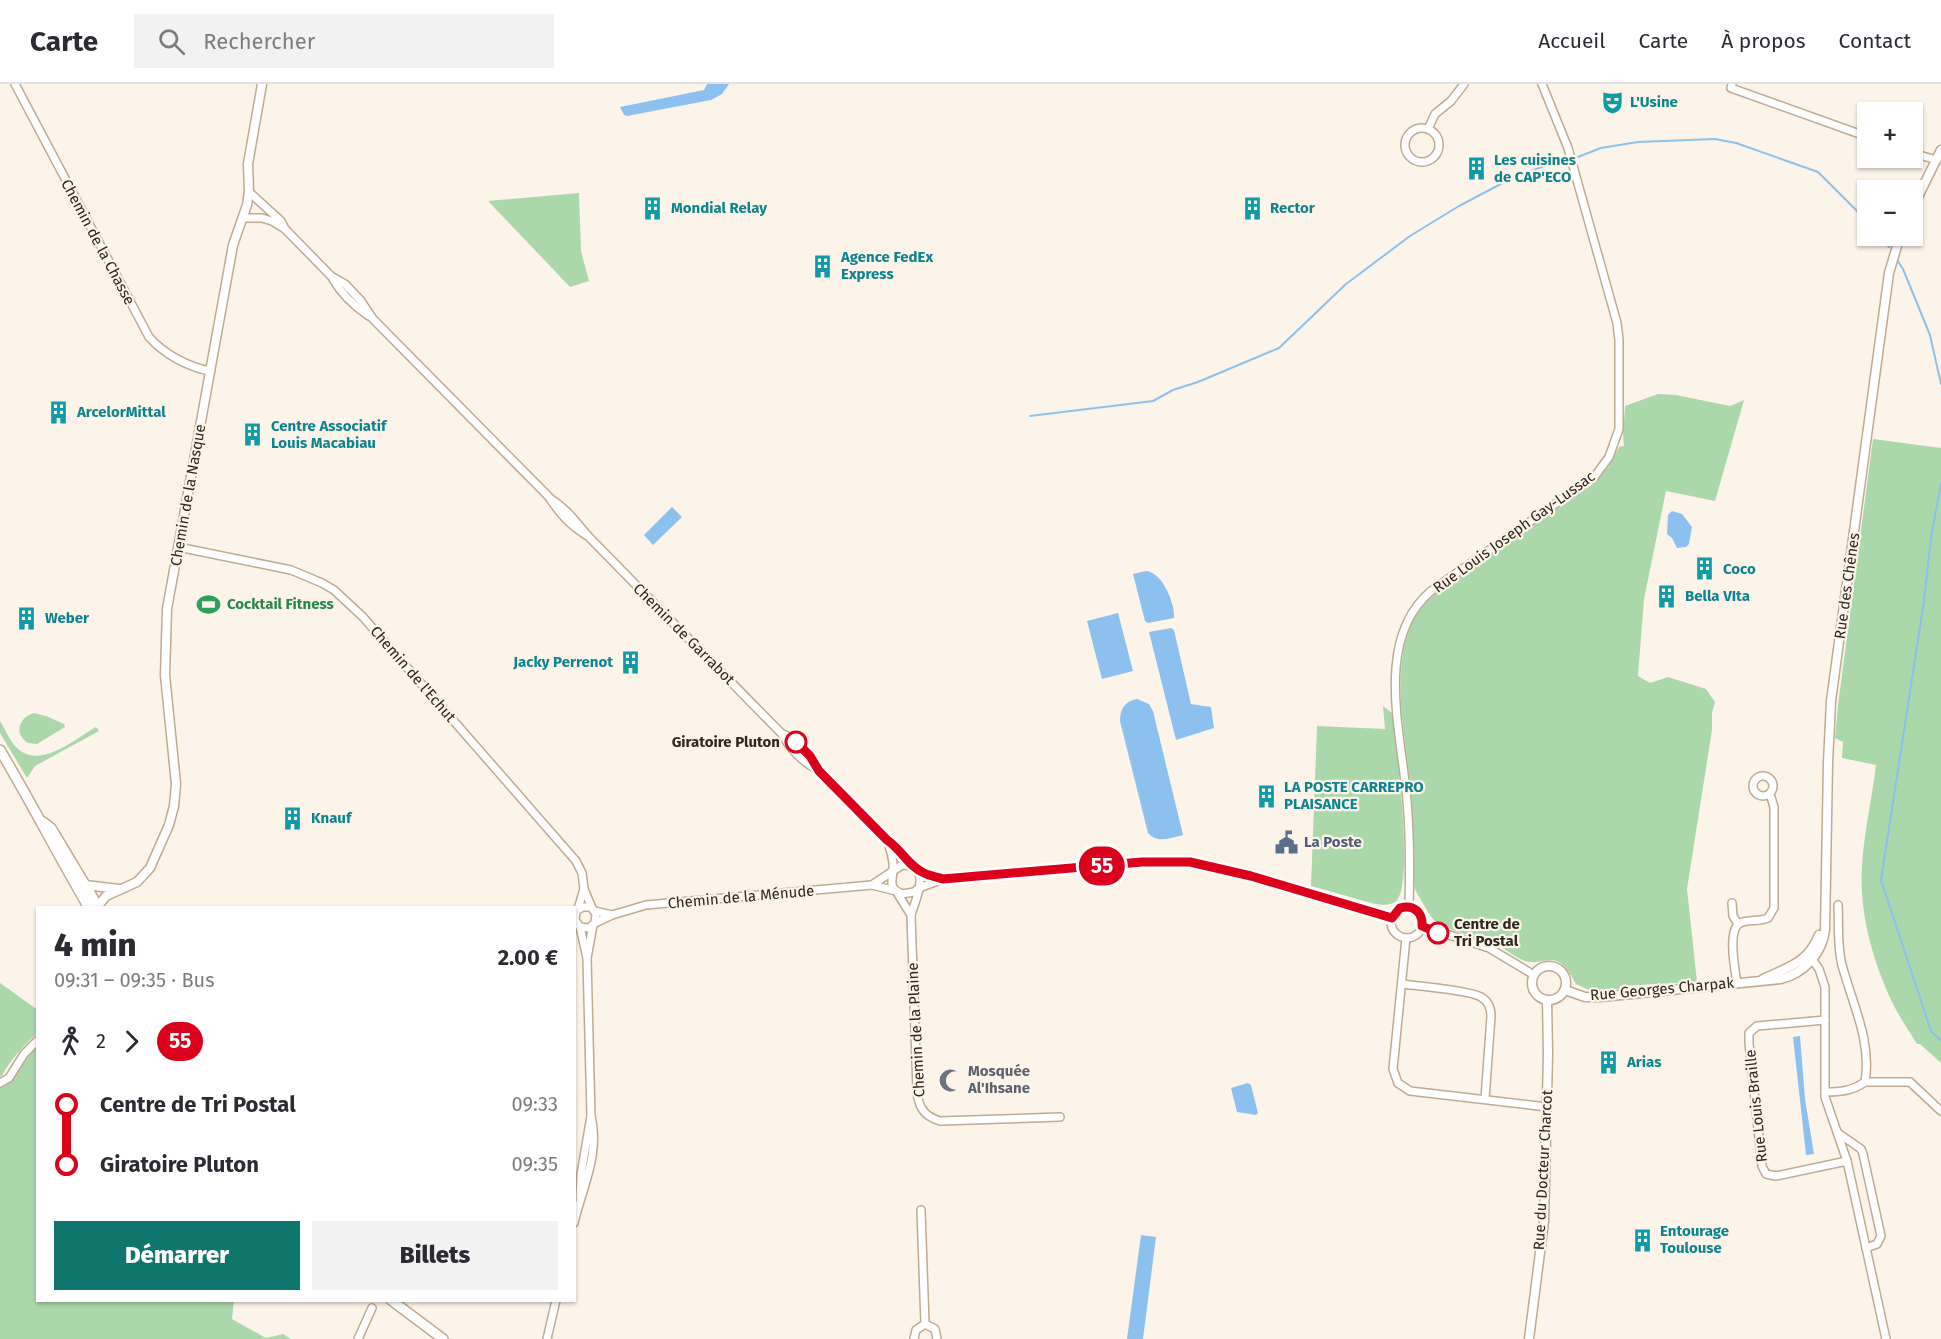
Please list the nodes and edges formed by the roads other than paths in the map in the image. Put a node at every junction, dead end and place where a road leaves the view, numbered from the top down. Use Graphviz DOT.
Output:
graph roads {
  1 [pos="15,84"];
  2 [pos="262,84"];
  3 [pos="1464,84"];
  4 [pos="1542,84"];
  5 [pos="1732,84"];
  6 [pos="1428,129"];
  7 [pos="1857,133"];
  8 [pos="1923,154"];
  9 [pos="1939,155"];
  10 [pos="1923,187"];
  11 [pos="249,192"];
  12 [pos="243,218"];
  13 [pos="285,229"];
  14 [pos="1897,246"];
  15 [pos="210,371"];
  16 [pos="178,547"];
  17 [pos="0,750"];
  18 [pos="1770,794"];
  19 [pos="41,820"];
  20 [pos="887,840"];
  21 [pos="915,868"];
  22 [pos="894,871"];
  23 [pos="943,879"];
  24 [pos="85,885"];
  25 [pos="872,885"];
  26 [pos="919,888"];
  27 [pos="119,889"];
  28 [pos="584,889"];
  29 [pos="896,891"];
  30 [pos="1732,903"];
  31 [pos="1838,905"];
  32 [pos="94,906"];
  33 [pos="95,906"];
  34 [pos="96,906"];
  35 [pos="1409,906"];
  36 [pos="593,910"];
  37 [pos="576,911"];
  38 [pos="612,915"];
  39 [pos="911,915"];
  40 [pos="1392,918"];
  41 [pos="594,924"];
  42 [pos="1738,924"];
  43 [pos="578,925"];
  44 [pos="1422,926"];
  45 [pos="1406,938"];
  46 [pos="1811,956"];
  47 [pos="587,958"];
  48 [pos="1534,975"];
  49 [pos="1760,980"];
  50 [pos="1737,983"];
  51 [pos="1402,984"];
  52 [pos="1565,990"];
  53 [pos="1547,1000"];
  54 [pos="1825,1020"];
  55 [pos="36,1042"];
  56 [pos="1865,1082"];
  57 [pos="0,1083"];
  58 [pos="1825,1092"];
  59 [pos="1485,1099"];
  60 [pos="1547,1107"];
  61 [pos="1941,1111"];
  62 [pos="1060,1117"];
  63 [pos="1838,1133"];
  64 [pos="1857,1147"];
  65 [pos="1846,1158"];
  66 [pos="921,1210"];
  67 [pos="576,1215"];
  68 [pos="1866,1248"];
  69 [pos="394,1302"];
  70 [pos="556,1302"];
  71 [pos="372,1308"];
  72 [pos="925,1324"];
  73 [pos="358,1339"];
  74 [pos="443,1339"];
  75 [pos="547,1339"];
  76 [pos="914,1339"];
  77 [pos="937,1339"];
  78 [pos="1528,1339"];
  79 [pos="1886,1339"];
  1 -- 15 [label="street, Chemin de la Chasse"];
  2 -- 11 [label="street, Chemin de la Nasque"];
  3 -- 6 [label="street"];
  4 -- 35 [label="street, Rue Louis Joseph Gay-Lussac"];
  5 -- 7 [label="street"];
  6 -- 6 [label="street"];
  8 -- 9 [label="street"];
  9 -- 10 [label="street"];
  11 -- 12 [label="street, Chemin de la Nasque"];
  11 -- 13 [label="street, Chemin de Garrabot"];
  12 -- 13 [label="street, Chemin de Garrabot"];
  12 -- 15 [label="street, Chemin de la Nasque"];
  13 -- 20 [label="street, Chemin de Garrabot"];
  14 -- 46 [label="street, Rue des Chênes"];
  15 -- 16 [label="street, Chemin de la Nasque"];
  16 -- 27 [label="street, Chemin de la Nasque"];
  16 -- 28 [label="street, Chemin de l'Echut"];
  17 -- 19 [label="main road"];
  18 -- 42 [label="street"];
  19 -- 24 [label="main road"];
  19 -- 32 [label="main road"];
  20 -- 21 [label="street, Chemin de Garrabot"];
  20 -- 22 [label="street"];
  21 -- 22 [label="street"];
  21 -- 23 [label="street"];
  21 -- 26 [label="street"];
  22 -- 25 [label="street, Chemin de la Ménude"];
  22 -- 29 [label="street"];
  23 -- 26 [label="street"];
  23 -- 40 [label="street"];
  24 -- 27 [label="street"];
  24 -- 33 [label="main road"];
  25 -- 29 [label="street, Chemin de la Ménude"];
  25 -- 38 [label="street, Chemin de la Ménude"];
  26 -- 29 [label="street"];
  26 -- 39 [label="street, Chemin de la Plaine"];
  27 -- 34 [label="street, Chemin de la Nasque"];
  28 -- 36 [label="street, Chemin de l'Echut"];
  28 -- 37 [label="street"];
  29 -- 39 [label="street"];
  30 -- 42 [label="street"];
  31 -- 56 [label="street"];
  35 -- 40 [label="street"];
  35 -- 44 [label="street"];
  36 -- 37 [label="street"];
  36 -- 38 [label="street, Chemin de la Ménude"];
  36 -- 41 [label="street"];
  38 -- 41 [label="street, Chemin de la Ménude"];
  39 -- 62 [label="street, Chemin de la Plaine"];
  40 -- 45 [label="street"];
  41 -- 43 [label="street"];
  41 -- 47 [label="street"];
  42 -- 50 [label="street"];
  43 -- 47 [label="street"];
  44 -- 45 [label="street"];
  44 -- 48 [label="street"];
  45 -- 51 [label="street"];
  46 -- 49 [label="street, Rue Georges Charpak"];
  46 -- 49 [label="street, Rue Georges Charpak"];
  46 -- 54 [label="street"];
  47 -- 67 [label="street"];
  48 -- 52 [label="street"];
  48 -- 53 [label="street"];
  49 -- 50 [label="street, Rue Georges Charpak"];
  50 -- 52 [label="street, Rue Georges Charpak"];
  51 -- 59 [label="street"];
  51 -- 59 [label="street"];
  52 -- 53 [label="street"];
  53 -- 60 [label="street, Rue du Docteur Charcot"];
  54 -- 58 [label="street"];
  54 -- 65 [label="street, Rue Louis Braille"];
  55 -- 57 [label="street"];
  56 -- 58 [label="street"];
  56 -- 61 [label="street"];
  58 -- 63 [label="street"];
  59 -- 60 [label="street"];
  60 -- 78 [label="street, Rue du Docteur Charcot"];
  63 -- 64 [label="street"];
  63 -- 65 [label="street"];
  64 -- 65 [label="street"];
  64 -- 68 [label="street"];
  65 -- 68 [label="street"];
  66 -- 72 [label="street"];
  68 -- 79 [label="street"];
  69 -- 74 [label="main road"];
  70 -- 75 [label="street"];
  71 -- 73 [label="street"];
  72 -- 76 [label="street"];
  72 -- 77 [label="street"];
}
